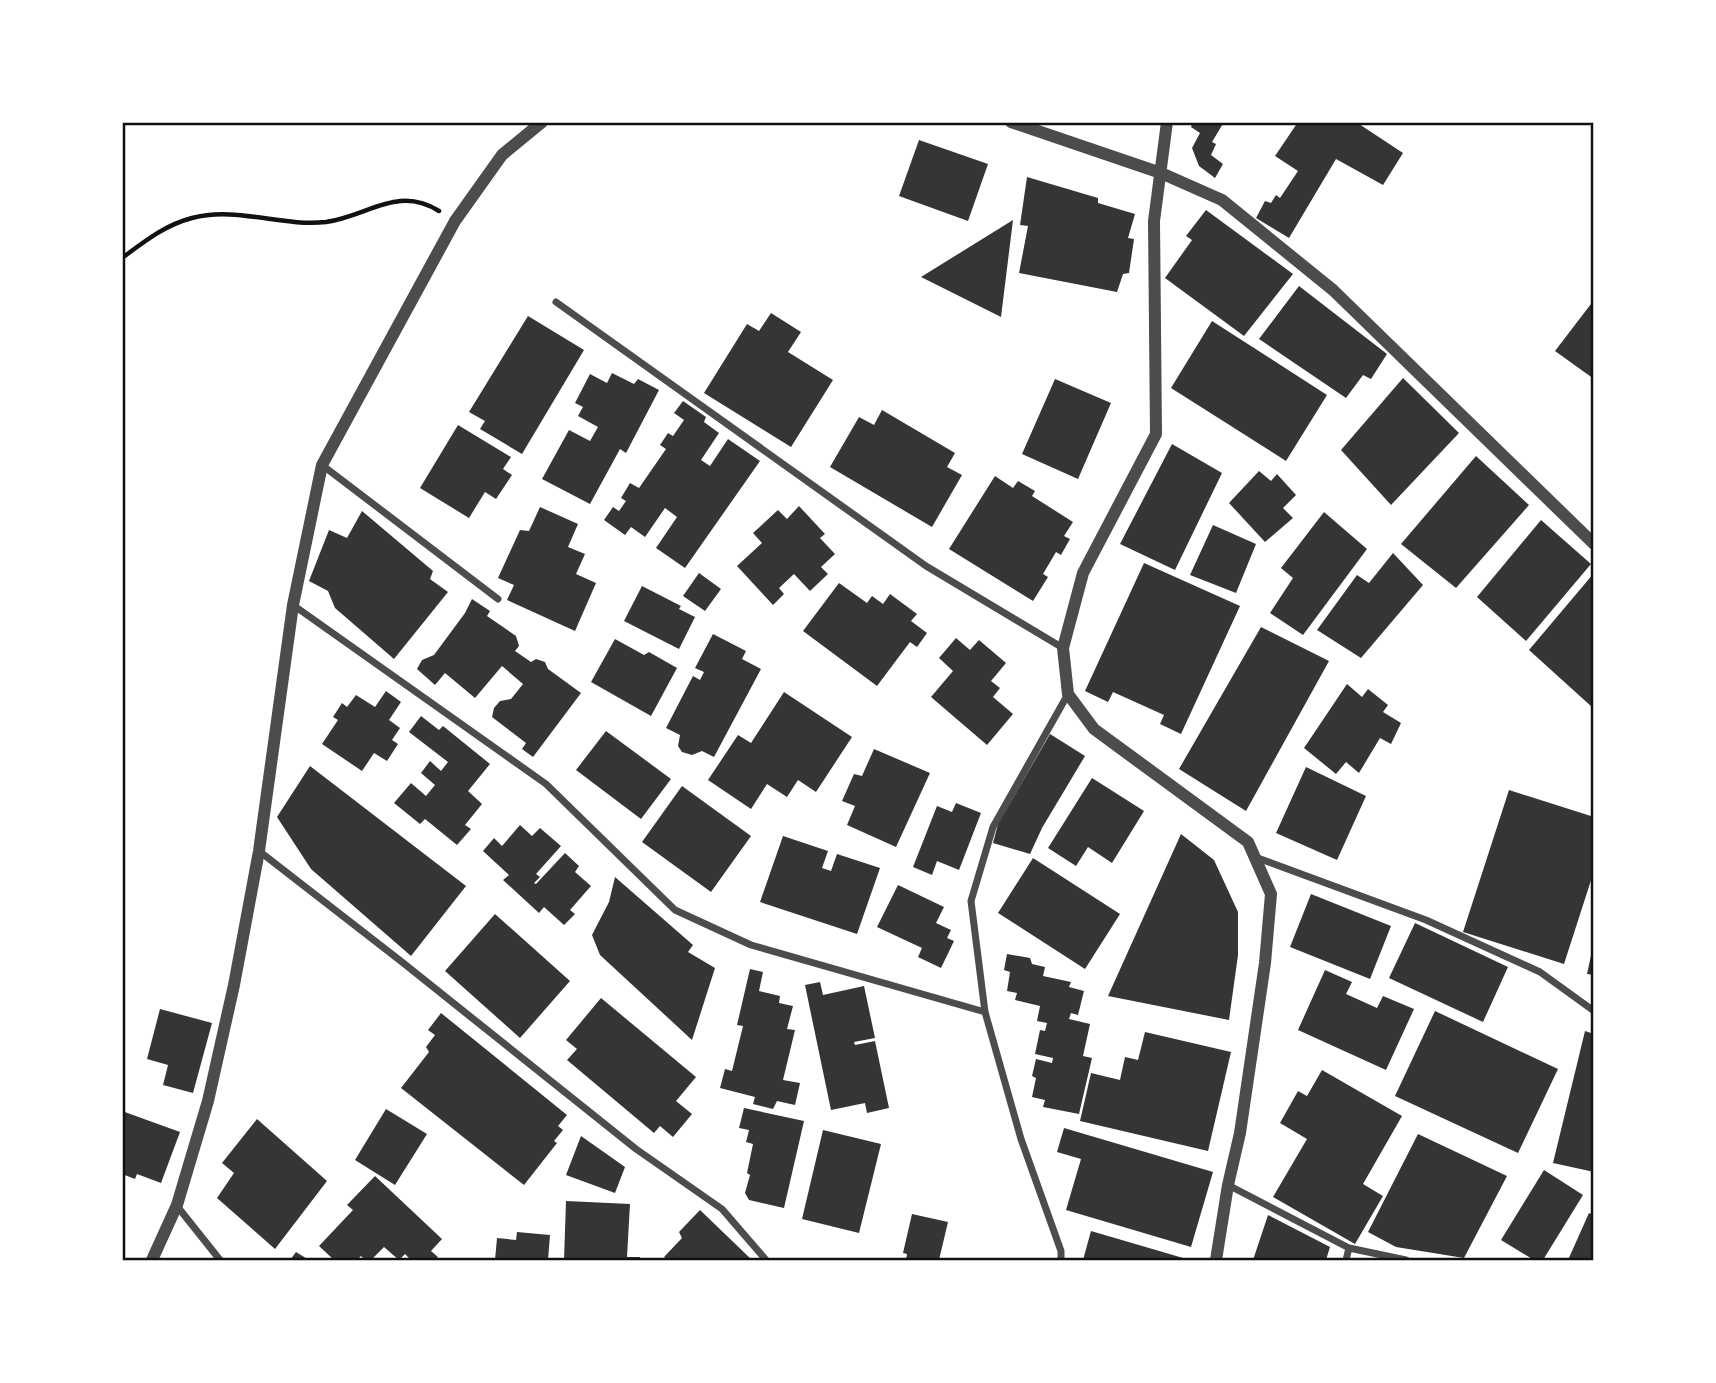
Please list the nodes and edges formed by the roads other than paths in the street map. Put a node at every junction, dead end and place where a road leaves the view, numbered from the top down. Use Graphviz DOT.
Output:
graph roads {
  1 [pos="542,122"];
  2 [pos="1011,122"];
  3 [pos="1167,122"];
  4 [pos="1161,173"];
  5 [pos="556,302"];
  6 [pos="323,465"];
  7 [pos="1594,544"];
  8 [pos="498,599"];
  9 [pos="293,605"];
  10 [pos="1063,648"];
  11 [pos="1068,694"];
  12 [pos="259,851"];
  13 [pos="1253,856"];
  14 [pos="1594,1011"];
  15 [pos="985,1012"];
  16 [pos="1228,1185"];
  17 [pos="177,1205"];
  18 [pos="1349,1248"];
  19 [pos="152,1261"];
  20 [pos="220,1261"];
  21 [pos="766,1261"];
  22 [pos="1061,1261"];
  23 [pos="1216,1261"];
  24 [pos="1346,1261"];
  25 [pos="1406,1261"];
  1 -- 6 [label="street"];
  2 -- 4 [label="street"];
  3 -- 4 [label="street"];
  4 -- 7 [label="street"];
  4 -- 10 [label="street"];
  5 -- 10 [label="street"];
  6 -- 8 [label="street"];
  6 -- 9 [label="street"];
  9 -- 12 [label="street"];
  9 -- 15 [label="street"];
  10 -- 11 [label="street"];
  11 -- 13 [label="street"];
  11 -- 15 [label="street"];
  12 -- 17 [label="street"];
  12 -- 21 [label="street"];
  13 -- 14 [label="street"];
  13 -- 16 [label="street"];
  15 -- 22 [label="street"];
  16 -- 18 [label="street"];
  16 -- 23 [label="street"];
  17 -- 19 [label="street"];
  17 -- 20 [label="street"];
  18 -- 24 [label="street"];
  18 -- 25 [label="street"];
}
